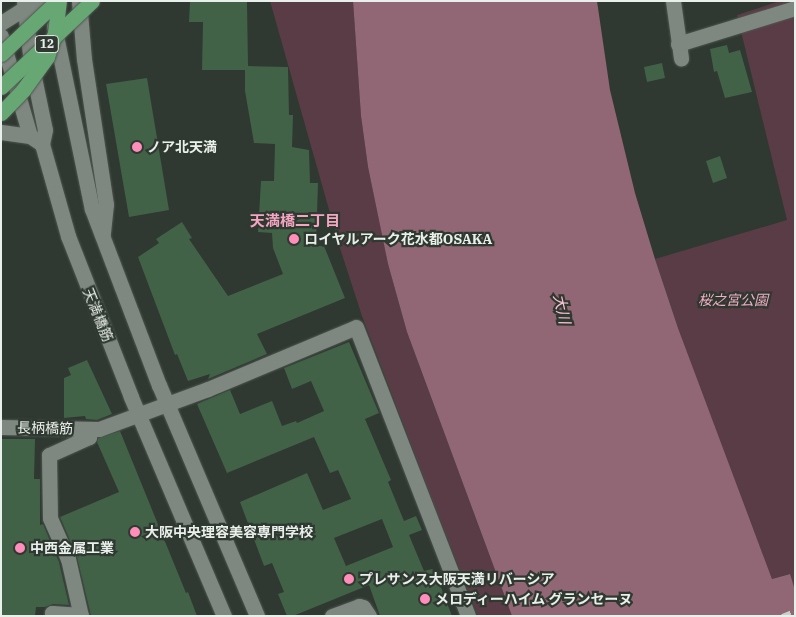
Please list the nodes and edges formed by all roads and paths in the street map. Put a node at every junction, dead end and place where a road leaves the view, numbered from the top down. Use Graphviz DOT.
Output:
graph roads {
  1 [pos="79,1"];
  2 [pos="92,1"];
  3 [pos="673,1"];
  4 [pos="54,4"];
  5 [pos="24,5"];
  6 [pos="795,8"];
  7 [pos="1,23"];
  8 [pos="1,36"];
  9 [pos="1,54"];
  10 [pos="1,87"];
  11 [pos="1,109"];
  12 [pos="1,113"];
  13 [pos="1,123"];
  14 [pos="1,132"];
  15 [pos="36,140"];
  16 [pos="103,238"];
  17 [pos="167,404"];
  18 [pos="139,414"];
  19 [pos="1,427"];
  20 [pos="90,428"];
  21 [pos="81,615"];
  22 [pos="52,616"];
  23 [pos="224,616"];
  24 [pos="257,616"];
  25 [pos="332,616"];
  26 [pos="369,616"];
  27 [pos="468,616"];
  1 -- 16 [label="street"];
  2 -- 10 [label="highway, 12, bridge"];
  3 -- 6 [label="street"];
  4 -- 5 [label="street"];
  4 -- 9 [label="highway, 12, bridge"];
  4 -- 12 [label="highway, bridge"];
  4 -- 16 [label="street"];
  5 -- 7 [label="street"];
  5 -- 15 [label="street, 天満橋筋"];
  8 -- 15 [label="street"];
  11 -- 13 [label="street"];
  14 -- 15 [label="street"];
  15 -- 18 [label="street, 天満橋筋"];
  16 -- 17 [label="street"];
  17 -- 18 [label="street, 長柄橋筋"];
  17 -- 24 [label="street"];
  17 -- 27 [label="street, 長柄橋筋"];
  18 -- 20 [label="street, 長柄橋筋"];
  18 -- 23 [label="street, 天満橋筋"];
  19 -- 20 [label="street, 長柄橋筋"];
  20 -- 21 [label="street"];
  21 -- 22 [label="street"];
  25 -- 26 [label="street"];
}
